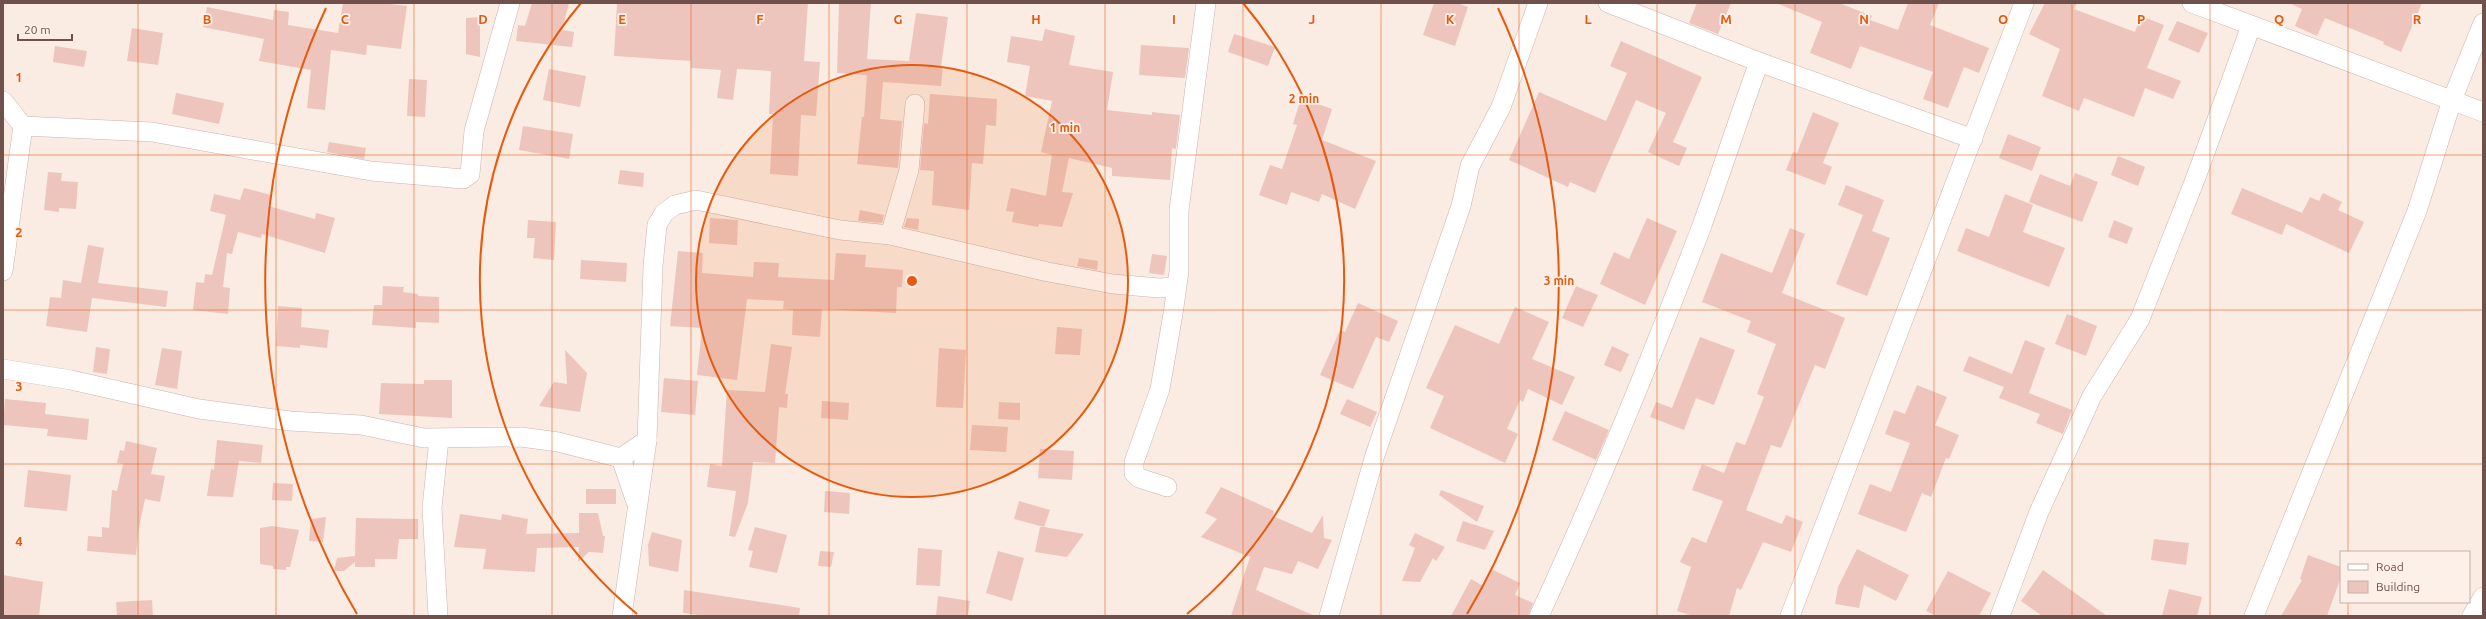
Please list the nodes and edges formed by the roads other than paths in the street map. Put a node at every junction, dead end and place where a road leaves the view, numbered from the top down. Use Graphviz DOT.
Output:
graph roads {
  1 [pos="510,3"];
  2 [pos="1206,3"];
  3 [pos="1538,3"];
  4 [pos="1608,3"];
  5 [pos="2024,3"];
  6 [pos="2192,3"];
  7 [pos="2483,23"];
  8 [pos="2251,26"];
  9 [pos="1760,62"];
  10 [pos="2452,100"];
  11 [pos="3,101"];
  12 [pos="915,104"];
  13 [pos="2483,112"];
  14 [pos="23,126"];
  15 [pos="1973,139"];
  16 [pos="890,235"];
  17 [pos="3,271"];
  18 [pos="1176,286"];
  19 [pos="3,369"];
  20 [pos="439,439"];
  21 [pos="647,440"];
  22 [pos="621,458"];
  23 [pos="1167,487"];
  24 [pos="637,503"];
  25 [pos="2483,597"];
  26 [pos="438,616"];
  27 [pos="622,616"];
  28 [pos="1329,616"];
  29 [pos="1539,616"];
  30 [pos="1790,616"];
  31 [pos="2000,616"];
  32 [pos="2254,616"];
  33 [pos="2472,616"];
  1 -- 14 [label="street"];
  2 -- 18 [label="street"];
  3 -- 28 [label="street"];
  4 -- 9 [label="street"];
  5 -- 15 [label="street"];
  6 -- 8 [label="street"];
  7 -- 10 [label="street"];
  8 -- 10 [label="street"];
  8 -- 31 [label="street"];
  9 -- 15 [label="street"];
  9 -- 29 [label="street"];
  10 -- 13 [label="street"];
  10 -- 32 [label="street"];
  11 -- 14 [label="street"];
  12 -- 16 [label="street"];
  14 -- 17 [label="street"];
  15 -- 30 [label="street"];
  16 -- 18 [label="street"];
  16 -- 21 [label="street"];
  18 -- 23 [label="street"];
  19 -- 20 [label="street"];
  20 -- 22 [label="street"];
  20 -- 26 [label="street"];
  21 -- 22 [label="street"];
  21 -- 24 [label="street"];
  22 -- 24 [label="street"];
  24 -- 27 [label="street"];
  25 -- 33 [label="street"];
}
